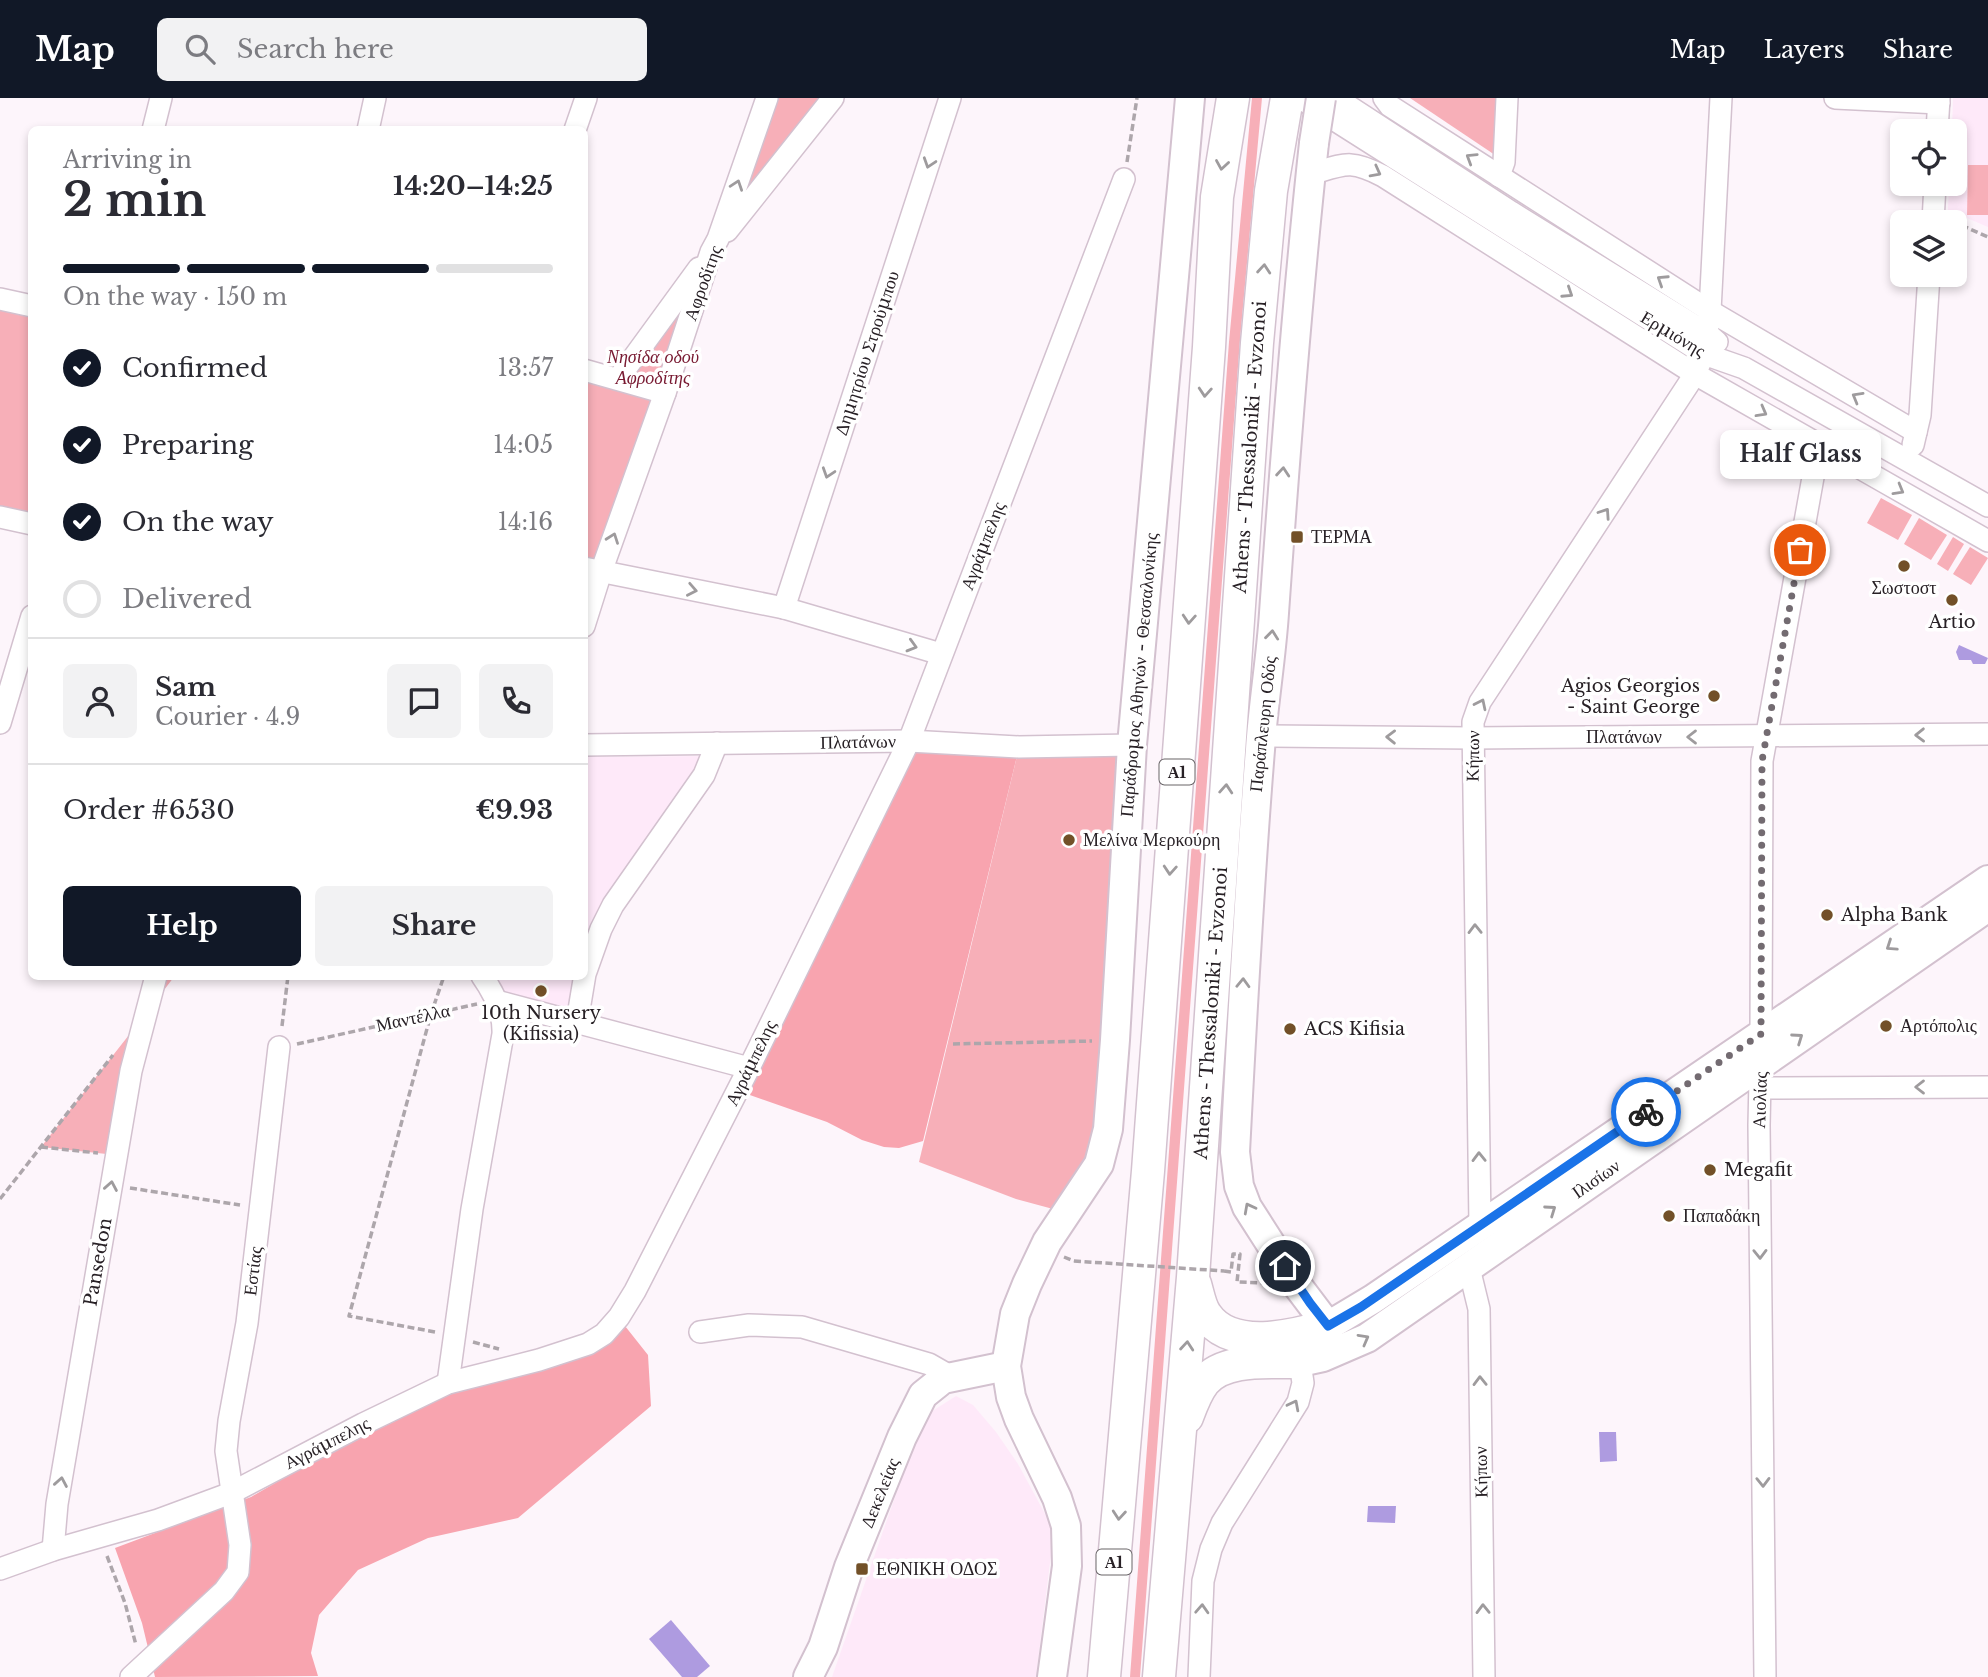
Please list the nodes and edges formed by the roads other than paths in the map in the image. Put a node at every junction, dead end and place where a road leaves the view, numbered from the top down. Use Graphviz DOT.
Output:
graph roads {
  1 [pos="161,98"];
  2 [pos="375,98"];
  3 [pos="586,98"];
  4 [pos="767,98"];
  5 [pos="833,98"];
  6 [pos="950,98"];
  7 [pos="1233,98"];
  8 [pos="1321,98"];
  9 [pos="1336,98"];
  10 [pos="1384,98"];
  11 [pos="1507,98"];
  12 [pos="1721,98"];
  13 [pos="1835,98"];
  14 [pos="1291,101"];
  15 [pos="1939,101"];
  16 [pos="1188,102"];
  17 [pos="1938,119"];
  18 [pos="154,126"];
  19 [pos="369,126"];
  20 [pos="576,126"];
  21 [pos="1311,174"];
  22 [pos="1499,176"];
  23 [pos="1124,179"];
  24 [pos="711,251"];
  25 [pos="1928,287"];
  26 [pos="0,299"];
  27 [pos="28,305"];
  28 [pos="1710,311"];
  29 [pos="1705,344"];
  30 [pos="588,371"];
  31 [pos="1695,374"];
  32 [pos="618,379"];
  33 [pos="665,393"];
  34 [pos="1916,432"];
  35 [pos="1819,444"];
  36 [pos="1908,460"];
  37 [pos="1988,506"];
  38 [pos="0,517"];
  39 [pos="28,523"];
  40 [pos="1988,541"];
  41 [pos="593,570"];
  42 [pos="588,601"];
  43 [pos="784,608"];
  44 [pos="28,629"];
  45 [pos="941,654"];
  46 [pos="0,723"];
  47 [pos="1988,734"];
  48 [pos="1261,736"];
  49 [pos="1766,736"];
  50 [pos="1472,738"];
  51 [pos="909,741"];
  52 [pos="717,743"];
  53 [pos="588,745"];
  54 [pos="1132,745"];
  55 [pos="1988,880"];
  56 [pos="1988,907"];
  57 [pos="588,966"];
  58 [pos="155,980"];
  59 [pos="484,980"];
  60 [pos="584,980"];
  61 [pos="498,1005"];
  62 [pos="577,1022"];
  63 [pos="1761,1034"];
  64 [pos="279,1047"];
  65 [pos="749,1068"];
  66 [pos="1761,1076"];
  67 [pos="1988,1087"];
  68 [pos="1480,1225"];
  69 [pos="1469,1268"];
  70 [pos="1193,1277"];
  71 [pos="1328,1326"];
  72 [pos="700,1332"];
  73 [pos="1300,1362"];
  74 [pos="1006,1366"];
  75 [pos="950,1377"];
  76 [pos="448,1383"];
  77 [pos="1178,1438"];
  78 [pos="231,1493"];
  79 [pos="53,1550"];
  80 [pos="0,1569"];
  81 [pos="136,1672"];
  82 [pos="808,1677"];
  83 [pos="1052,1677"];
  84 [pos="1104,1677"];
  85 [pos="1159,1677"];
  86 [pos="1199,1677"];
  87 [pos="1483,1677"];
  88 [pos="1765,1677"];
  1 -- 18 [label="street"];
  2 -- 19 [label="street"];
  3 -- 20 [label="street"];
  24 -- 4 [label="street, Αφροδίτης, one-way"];
  5 -- 24 [label="street"];
  6 -- 43 [label="street, Δημητρίου Στρούμπου, one-way"];
  7 -- 84 [label="highway, Α1, one-way"];
  8 -- 21 [label="main road, Παράπλευρη Οδός, bridge"];
  9 -- 29 [label="street, Ερμιόνης"];
  22 -- 10 [label="street, one-way"];
  11 -- 22 [label="street"];
  12 -- 28 [label="street, Κήπων"];
  13 -- 15 [label="street"];
  14 -- 29 [label="street, Ερμιόνης"];
  70 -- 14 [label="highway, Athens - Thessaloniki - Evzonoi, one-way"];
  15 -- 17 [label="street"];
  16 -- 54 [label="main road, Παράδρομος Αθηνών - Θεσσαλονίκης"];
  21 -- 31 [label="street, Ερμιόνης, one-way"];
  48 -- 21 [label="main road, Παράπλευρη Οδός, one-way"];
  28 -- 22 [label="street, one-way"];
  23 -- 45 [label="street, Αγράμπελης"];
  24 -- 32 [label="street"];
  24 -- 33 [label="street, Αφροδίτης"];
  25 -- 34 [label="street"];
  26 -- 27 [label="street"];
  28 -- 29 [label="street, Κήπων"];
  34 -- 28 [label="street, one-way"];
  29 -- 31 [label="street, Κήπων"];
  29 -- 36 [label="street, Ερμιόνης"];
  30 -- 32 [label="street"];
  31 -- 35 [label="street, Ερμιόνης, one-way"];
  50 -- 31 [label="street, Κήπων, one-way"];
  32 -- 33 [label="street"];
  41 -- 33 [label="street, Αφροδίτης, one-way"];
  34 -- 36 [label="street"];
  35 -- 40 [label="street, Ερμιόνης, one-way"];
  35 -- 49 [label="street, Αιολίας"];
  36 -- 37 [label="street, Ερμιόνης"];
  38 -- 39 [label="street"];
  41 -- 42 [label="street, Αφροδίτης"];
  41 -- 43 [label="street, one-way"];
  43 -- 45 [label="street, one-way"];
  44 -- 46 [label="street"];
  45 -- 51 [label="street, Αγράμπελης"];
  47 -- 49 [label="street, Πλατάνων, one-way"];
  50 -- 48 [label="street, Πλατάνων, one-way"];
  71 -- 48 [label="main road, Παράπλευρη Οδός, one-way"];
  49 -- 50 [label="street, Πλατάνων, one-way"];
  49 -- 63 [label="street, Αιολίας"];
  68 -- 50 [label="street, Κήπων, one-way"];
  51 -- 52 [label="street, Πλατάνων"];
  51 -- 54 [label="street, Πλατάνων"];
  51 -- 65 [label="street, Αγράμπελης"];
  52 -- 53 [label="street, Πλατάνων"];
  52 -- 57 [label="street"];
  54 -- 74 [label="main road, Παράδρομος Αθηνών - Θεσσαλονίκης"];
  55 -- 63 [label="main road, Ιλισίων, one-way"];
  66 -- 56 [label="main road, Ιλισίων, one-way"];
  79 -- 58 [label="street, Pansedon, one-way"];
  59 -- 61 [label="street"];
  60 -- 62 [label="street"];
  61 -- 62 [label="street"];
  61 -- 76 [label="street"];
  62 -- 65 [label="street"];
  63 -- 66 [label="street, Αιολίας"];
  63 -- 68 [label="main road, Ιλισίων"];
  64 -- 78 [label="street, Εστίας"];
  65 -- 76 [label="street, Αγράμπελης"];
  67 -- 66 [label="street, one-way"];
  69 -- 66 [label="main road, Ιλισίων, one-way"];
  66 -- 88 [label="street, Αιολίας, one-way"];
  68 -- 71 [label="main road, Ιλισίων"];
  73 -- 69 [label="main road, Ιλισίων, one-way"];
  87 -- 69 [label="street, Κήπων, one-way"];
  70 -- 71 [label="highway"];
  77 -- 70 [label="highway, Athens - Thessaloniki - Evzonoi, one-way"];
  72 -- 75 [label="street"];
  73 -- 77 [label="highway"];
  86 -- 73 [label="street, one-way"];
  74 -- 75 [label="main road, Δεκελείας"];
  74 -- 83 [label="main road, Παράδρομος Αθηνών - Θεσσαλονίκης"];
  75 -- 82 [label="main road, Δεκελείας"];
  76 -- 78 [label="street, Αγράμπελης"];
  77 -- 85 [label="highway, Athens - Thessaloniki - Evzonoi"];
  78 -- 79 [label="street, Αγράμπελης"];
  78 -- 81 [label="street, Εστίας"];
  79 -- 80 [label="street, Αγράμπελης"];
}
